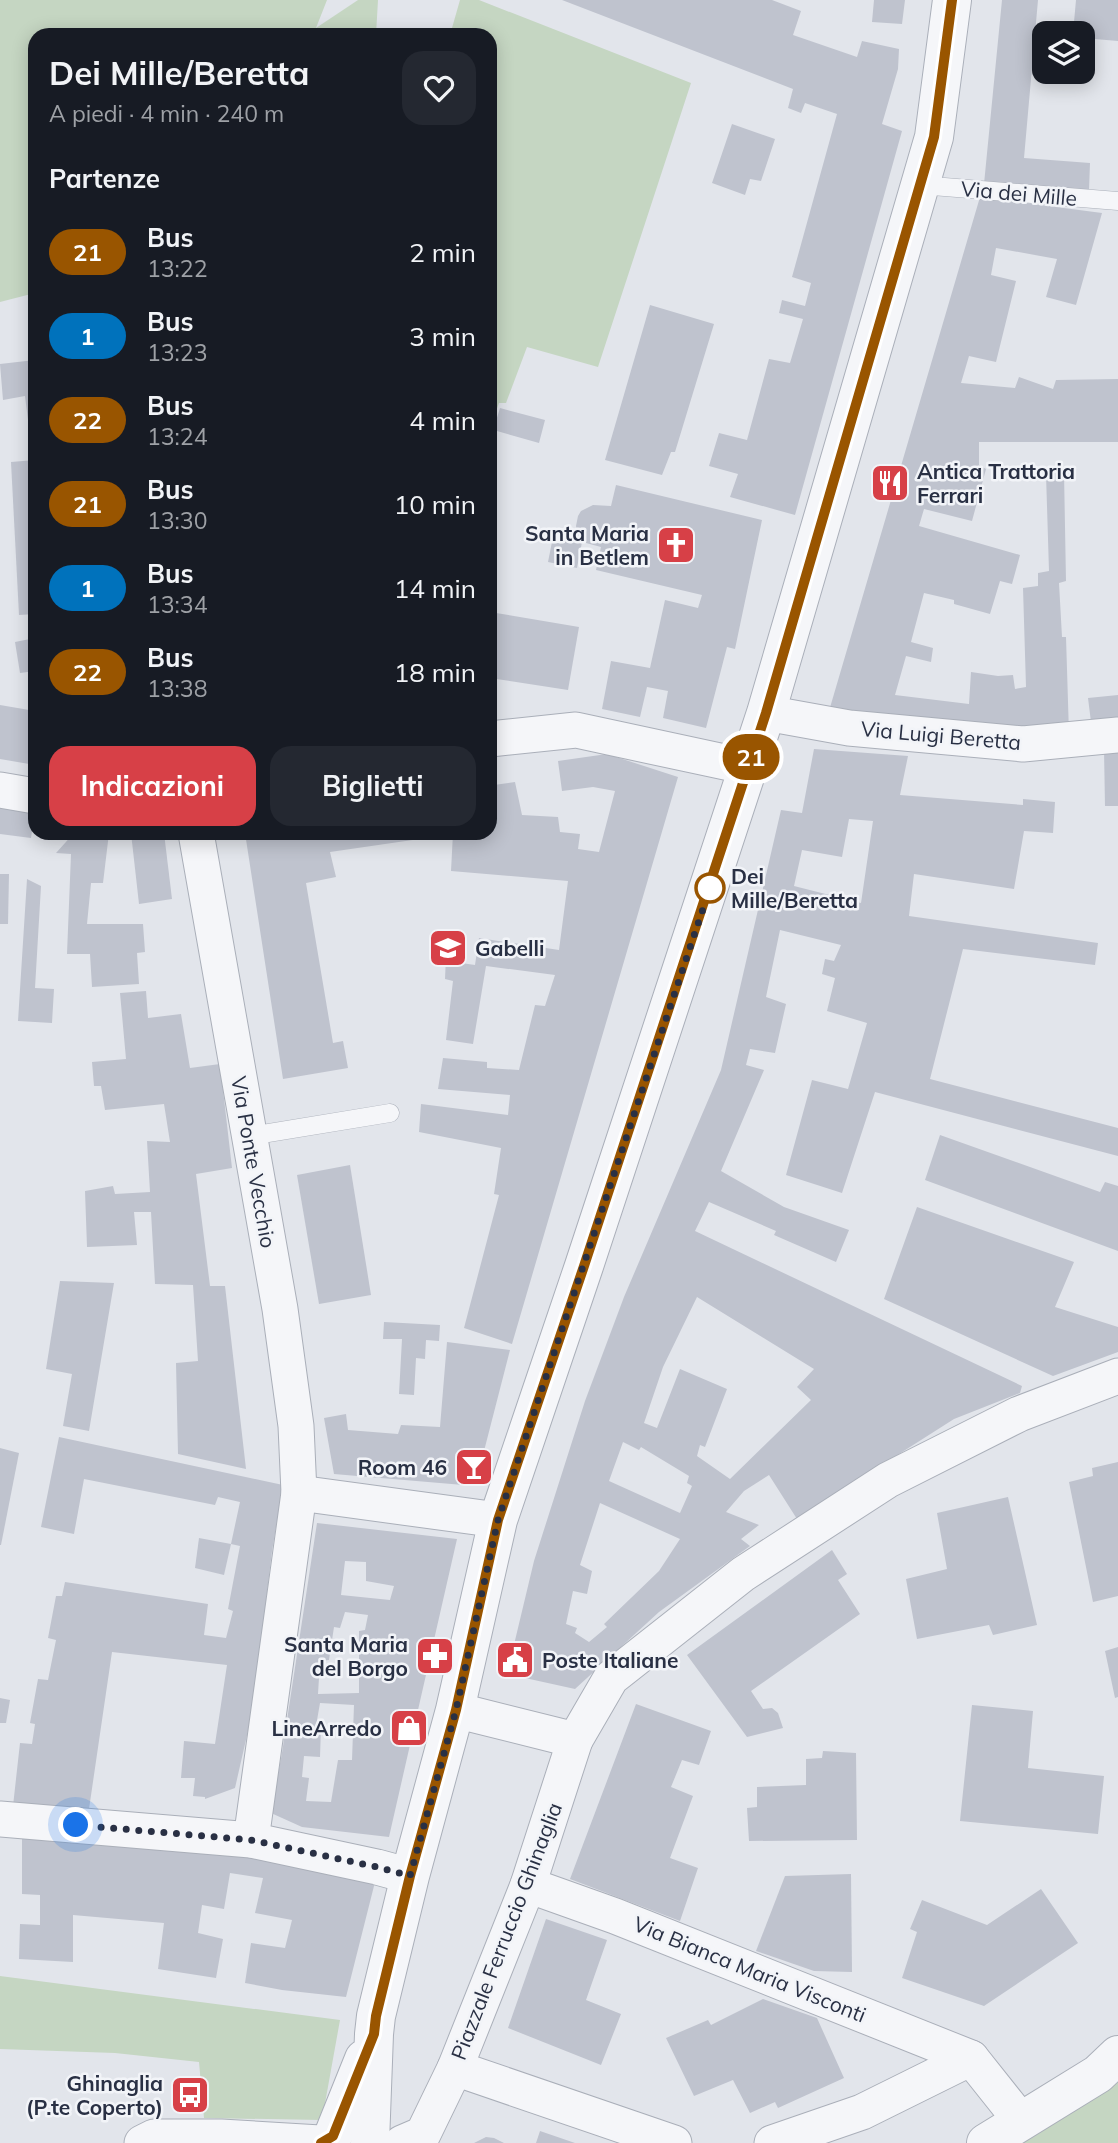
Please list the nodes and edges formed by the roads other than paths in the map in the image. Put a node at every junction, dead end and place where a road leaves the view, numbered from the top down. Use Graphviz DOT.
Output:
graph roads {
  1 [pos="952,0"];
  2 [pos="920,185"];
  3 [pos="1118,201"];
  4 [pos="766,713"];
  5 [pos="1118,735"];
  6 [pos="497,738"];
  7 [pos="748,767"];
  8 [pos="0,790"];
  9 [pos="28,795"];
  10 [pos="197,840"];
  11 [pos="390,1113"];
  12 [pos="250,1136"];
  13 [pos="1118,1376"];
  14 [pos="299,1493"];
  15 [pos="498,1520"];
  16 [pos="456,1710"];
  17 [pos="575,1740"];
  18 [pos="0,1819"];
  19 [pos="251,1840"];
  20 [pos="410,1876"];
  21 [pos="528,1885"];
  22 [pos="374,2034"];
  23 [pos="1118,2055"];
  24 [pos="971,2058"];
  25 [pos="455,2068"];
  26 [pos="1022,2122"];
  27 [pos="325,2141"];
  28 [pos="142,2143"];
  29 [pos="371,2143"];
  30 [pos="402,2143"];
  31 [pos="674,2143"];
  32 [pos="772,2143"];
  33 [pos="986,2143"];
  1 -- 2 [label="street"];
  2 -- 3 [label="lane, Via dei Mille"];
  2 -- 4 [label="street"];
  4 -- 5 [label="street, Via Luigi Beretta"];
  4 -- 7 [label="street"];
  6 -- 7 [label="street"];
  7 -- 15 [label="street"];
  8 -- 9 [label="street"];
  10 -- 12 [label="street, Via Ponte Vecchio"];
  11 -- 12 [label="lane"];
  12 -- 14 [label="street, Via Ponte Vecchio"];
  13 -- 17 [label="street, Piazzale Ferruccio Ghinaglia"];
  14 -- 15 [label="street"];
  14 -- 19 [label="street, Via Ponte Vecchio"];
  15 -- 16 [label="street"];
  16 -- 17 [label="street"];
  16 -- 20 [label="street"];
  17 -- 21 [label="street, Piazzale Ferruccio Ghinaglia"];
  18 -- 19 [label="street"];
  19 -- 20 [label="street"];
  20 -- 22 [label="street"];
  21 -- 24 [label="street, Via Bianca Maria Visconti"];
  21 -- 25 [label="street, Piazzale Ferruccio Ghinaglia"];
  22 -- 27 [label="street"];
  22 -- 29 [label="street"];
  23 -- 26 [label="street"];
  24 -- 26 [label="street"];
  24 -- 32 [label="street"];
  25 -- 30 [label="street, Piazzale Ferruccio Ghinaglia"];
  25 -- 31 [label="street"];
  26 -- 33 [label="street"];
  27 -- 28 [label="street"];
  27 -- 29 [label="street"];
}
